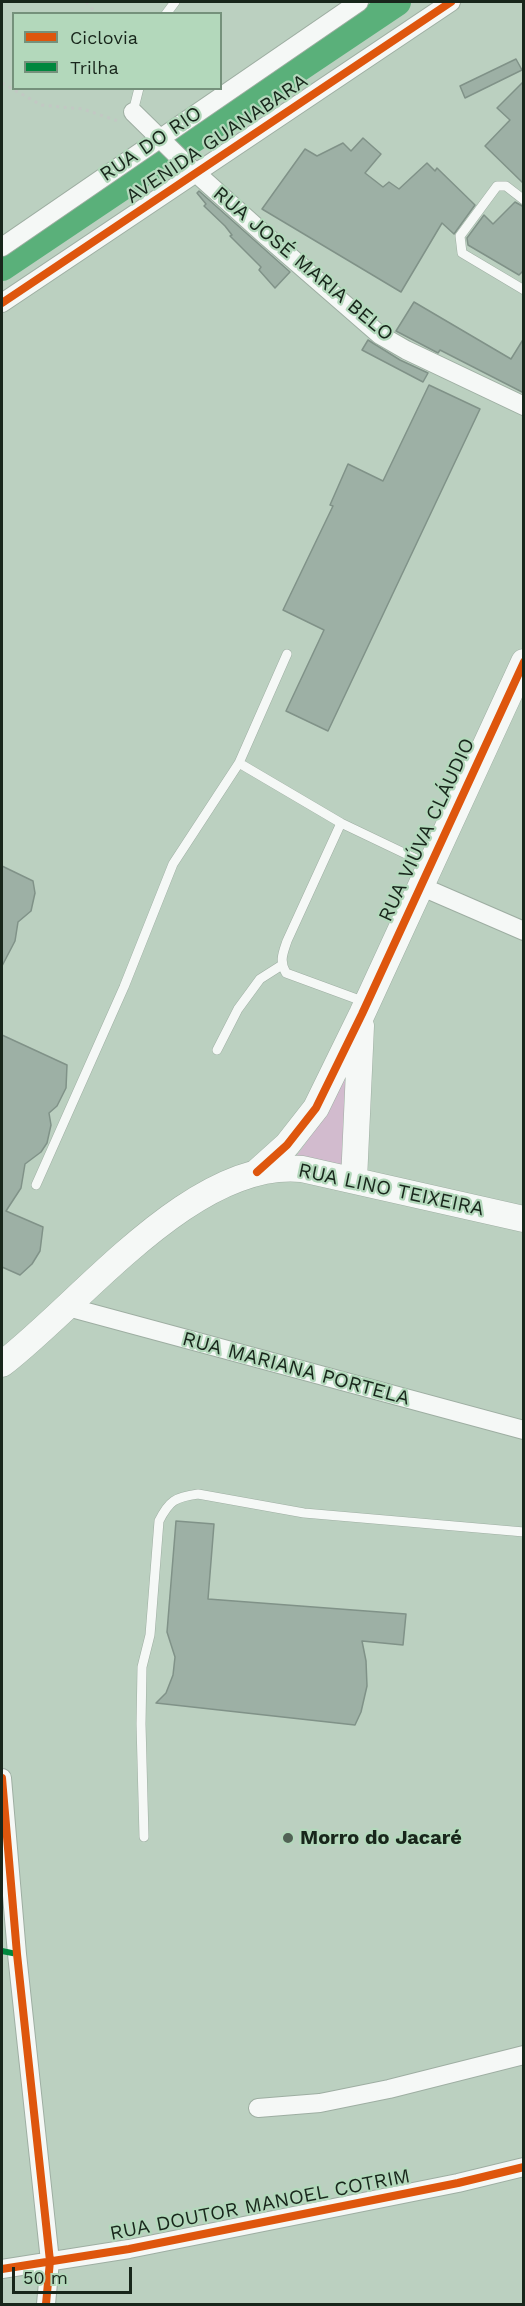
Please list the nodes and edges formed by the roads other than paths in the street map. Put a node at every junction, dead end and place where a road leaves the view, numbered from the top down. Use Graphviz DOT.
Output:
graph roads {
  1 [pos="359,2"];
  2 [pos="451,2"];
  3 [pos="138,90"];
  4 [pos="133,112"];
  5 [pos="165,142"];
  6 [pos="192,169"];
  7 [pos="524,200"];
  8 [pos="2,246"];
  9 [pos="524,290"];
  10 [pos="2,303"];
  11 [pos="524,406"];
  12 [pos="287,654"];
  13 [pos="524,662"];
  14 [pos="239,763"];
  15 [pos="341,823"];
  16 [pos="424,875"];
  17 [pos="524,931"];
  18 [pos="282,965"];
  19 [pos="364,1008"];
  20 [pos="217,1050"];
  21 [pos="257,1172"];
  22 [pos="354,1180"];
  23 [pos="36,1185"];
  24 [pos="524,1219"];
  25 [pos="68,1307"];
  26 [pos="2,1364"];
  27 [pos="524,1430"];
  28 [pos="524,1532"];
  29 [pos="2,1778"];
  30 [pos="144,1837"];
  31 [pos="9,1953"];
  32 [pos="524,2055"];
  33 [pos="258,2108"];
  34 [pos="524,2167"];
  35 [pos="50,2261"];
  36 [pos="2,2270"];
  37 [pos="46,2304"];
  1 -- 5 [label="street, RUA DO RIO"];
  2 -- 6 [label="street, AVENIDA GUANABARA"];
  3 -- 4 [label="lane"];
  4 -- 5 [label="street, RUA JOSÉ MARIA BELO"];
  5 -- 6 [label="street, RUA JOSÉ MARIA BELO"];
  5 -- 8 [label="street, RUA DO RIO"];
  6 -- 10 [label="street, AVENIDA GUANABARA"];
  6 -- 11 [label="street, RUA JOSÉ MARIA BELO"];
  7 -- 9 [label="lane"];
  12 -- 14 [label="lane"];
  13 -- 16 [label="street, RUA VIÚVA CLÁUDIO"];
  14 -- 15 [label="lane"];
  14 -- 23 [label="lane"];
  15 -- 16 [label="lane"];
  15 -- 18 [label="lane"];
  16 -- 17 [label="street"];
  16 -- 19 [label="street, RUA VIÚVA CLÁUDIO"];
  18 -- 19 [label="lane"];
  18 -- 20 [label="lane"];
  19 -- 21 [label="street, RUA VIÚVA CLÁUDIO"];
  19 -- 22 [label="street"];
  21 -- 22 [label="street, RUA LINO TEIXEIRA"];
  21 -- 25 [label="street, RUA LINO TEIXEIRA"];
  22 -- 24 [label="street, RUA LINO TEIXEIRA"];
  25 -- 26 [label="street, RUA LINO TEIXEIRA"];
  25 -- 27 [label="street, RUA MARIANA PORTELA"];
  28 -- 30 [label="lane"];
  29 -- 31 [label="street"];
  31 -- 35 [label="street"];
  32 -- 33 [label="street"];
  34 -- 35 [label="street, RUA DOUTOR MANOEL COTRIM"];
  35 -- 36 [label="street, RUA DOUTOR MANOEL COTRIM"];
  35 -- 37 [label="street"];
}
